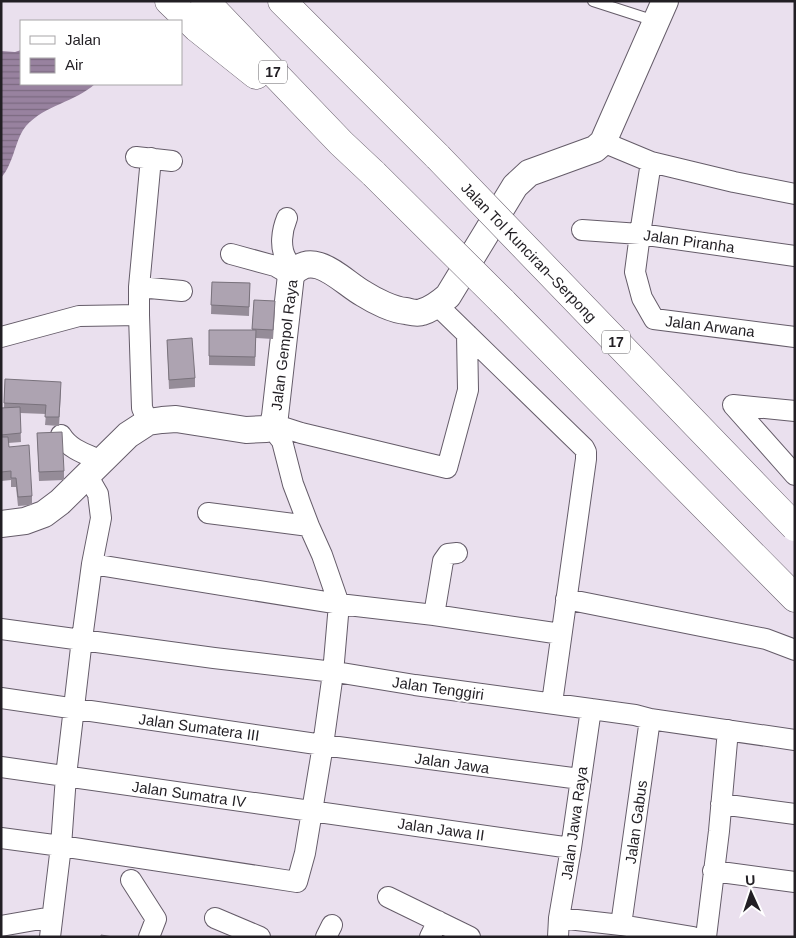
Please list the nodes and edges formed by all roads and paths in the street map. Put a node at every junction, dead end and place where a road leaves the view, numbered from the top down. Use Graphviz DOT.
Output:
graph roads {
  1 [pos="169,1"];
  2 [pos="205,1"];
  3 [pos="282,1"];
  4 [pos="306,1"];
  5 [pos="593,1"];
  6 [pos="660,12"];
  7 [pos="603,142"];
  8 [pos="341,143"];
  9 [pos="437,156"];
  10 [pos="172,161"];
  11 [pos="652,162"];
  12 [pos="795,194"];
  13 [pos="287,218"];
  14 [pos="582,230"];
  15 [pos="640,234"];
  16 [pos="232,254"];
  17 [pos="795,256"];
  18 [pos="293,272"];
  19 [pos="139,287"];
  20 [pos="182,291"];
  21 [pos="437,305"];
  22 [pos="139,315"];
  23 [pos="467,334"];
  24 [pos="1,337"];
  25 [pos="795,337"];
  26 [pos="795,411"];
  27 [pos="148,422"];
  28 [pos="272,426"];
  29 [pos="61,435"];
  30 [pos="95,468"];
  31 [pos="795,474"];
  32 [pos="208,513"];
  33 [pos="1,524"];
  34 [pos="309,526"];
  35 [pos="795,526"];
  36 [pos="457,553"];
  37 [pos="92,564"];
  38 [pos="795,598"];
  39 [pos="566,599"];
  40 [pos="339,604"];
  41 [pos="434,615"];
  42 [pos="1,628"];
  43 [pos="561,634"];
  44 [pos="82,639"];
  45 [pos="795,650"];
  46 [pos="333,673"];
  47 [pos="1,698"];
  48 [pos="552,703"];
  49 [pos="74,709"];
  50 [pos="591,709"];
  51 [pos="650,719"];
  52 [pos="728,730"];
  53 [pos="795,740"];
  54 [pos="323,745"];
  55 [pos="1,767"];
  56 [pos="66,776"];
  57 [pos="580,780"];
  58 [pos="720,804"];
  59 [pos="311,812"];
  60 [pos="795,814"];
  61 [pos="1,838"];
  62 [pos="61,846"];
  63 [pos="571,848"];
  64 [pos="713,871"];
  65 [pos="131,880"];
  66 [pos="795,882"];
  67 [pos="388,897"];
  68 [pos="215,918"];
  69 [pos="1,926"];
  70 [pos="621,926"];
  71 [pos="51,927"];
  72 [pos="558,927"];
  73 [pos="434,929"];
  74 [pos="149,937"];
  75 [pos="260,937"];
  76 [pos="470,937"];
  77 [pos="693,937"];
  78 [pos="706,937"];
  1 -- 8 [label="highway"];
  2 -- 8 [label="highway, 17"];
  3 -- 9 [label="highway, Jalan Tol Kunciran–Serpong / 17"];
  4 -- 9 [label="highway"];
  5 -- 6 [label="lane"];
  6 -- 7 [label="street"];
  7 -- 11 [label="street"];
  7 -- 21 [label="street"];
  8 -- 38 [label="highway, 17, bridge"];
  9 -- 35 [label="highway, Jalan Tol Kunciran–Serpong / 17, bridge"];
  10 -- 19 [label="street"];
  11 -- 12 [label="street"];
  11 -- 15 [label="street"];
  13 -- 18 [label="street"];
  14 -- 15 [label="street, Jalan Piranha"];
  15 -- 17 [label="street, Jalan Piranha"];
  15 -- 25 [label="street, Jalan Arwana"];
  16 -- 18 [label="street"];
  18 -- 21 [label="street, Jalan Gempol Raya"];
  18 -- 28 [label="street, Jalan Gempol Raya"];
  19 -- 20 [label="street"];
  19 -- 22 [label="street"];
  21 -- 23 [label="street"];
  22 -- 24 [label="street"];
  22 -- 27 [label="street"];
  23 -- 28 [label="street"];
  23 -- 39 [label="street"];
  26 -- 31 [label="street"];
  27 -- 28 [label="street, Jalan Gempol Raya"];
  27 -- 30 [label="street, Jalan Gempol Raya"];
  28 -- 34 [label="street"];
  29 -- 30 [label="street"];
  30 -- 33 [label="street, Jalan Gempol Raya"];
  30 -- 37 [label="street"];
  32 -- 34 [label="street"];
  34 -- 40 [label="street"];
  36 -- 41 [label="street"];
  37 -- 40 [label="street"];
  37 -- 44 [label="street"];
  39 -- 43 [label="street"];
  39 -- 45 [label="street"];
  40 -- 41 [label="street"];
  40 -- 46 [label="street"];
  41 -- 43 [label="street"];
  42 -- 44 [label="street, Jalan Tenggiri"];
  43 -- 48 [label="street"];
  44 -- 46 [label="street, Jalan Tenggiri"];
  44 -- 49 [label="street"];
  46 -- 48 [label="street, Jalan Tenggiri"];
  46 -- 54 [label="street"];
  47 -- 49 [label="street, Jalan Sumatera III"];
  48 -- 50 [label="street, Jalan Tenggiri"];
  49 -- 54 [label="street, Jalan Sumatera III"];
  49 -- 56 [label="street"];
  50 -- 51 [label="street, Jalan Tenggiri"];
  50 -- 57 [label="street, Jalan Jawa Raya"];
  51 -- 52 [label="street, Jalan Tenggiri"];
  51 -- 70 [label="street, Jalan Gabus"];
  52 -- 53 [label="street, Jalan Tenggiri"];
  52 -- 58 [label="street"];
  54 -- 57 [label="street, Jalan Jawa"];
  54 -- 59 [label="street"];
  55 -- 56 [label="street, Jalan Sumatra IV"];
  56 -- 59 [label="street, Jalan Sumatra IV"];
  56 -- 62 [label="street"];
  57 -- 63 [label="street, Jalan Jawa Raya"];
  58 -- 60 [label="street"];
  58 -- 64 [label="street"];
  59 -- 62 [label="street"];
  59 -- 63 [label="street, Jalan Jawa II"];
  61 -- 62 [label="street"];
  62 -- 71 [label="street"];
  63 -- 72 [label="street, Jalan Jawa Raya"];
  64 -- 66 [label="street"];
  64 -- 78 [label="street"];
  65 -- 74 [label="street"];
  67 -- 73 [label="street"];
  68 -- 75 [label="street"];
  69 -- 71 [label="street"];
  70 -- 72 [label="street"];
  70 -- 77 [label="street"];
  73 -- 76 [label="street"];
}
